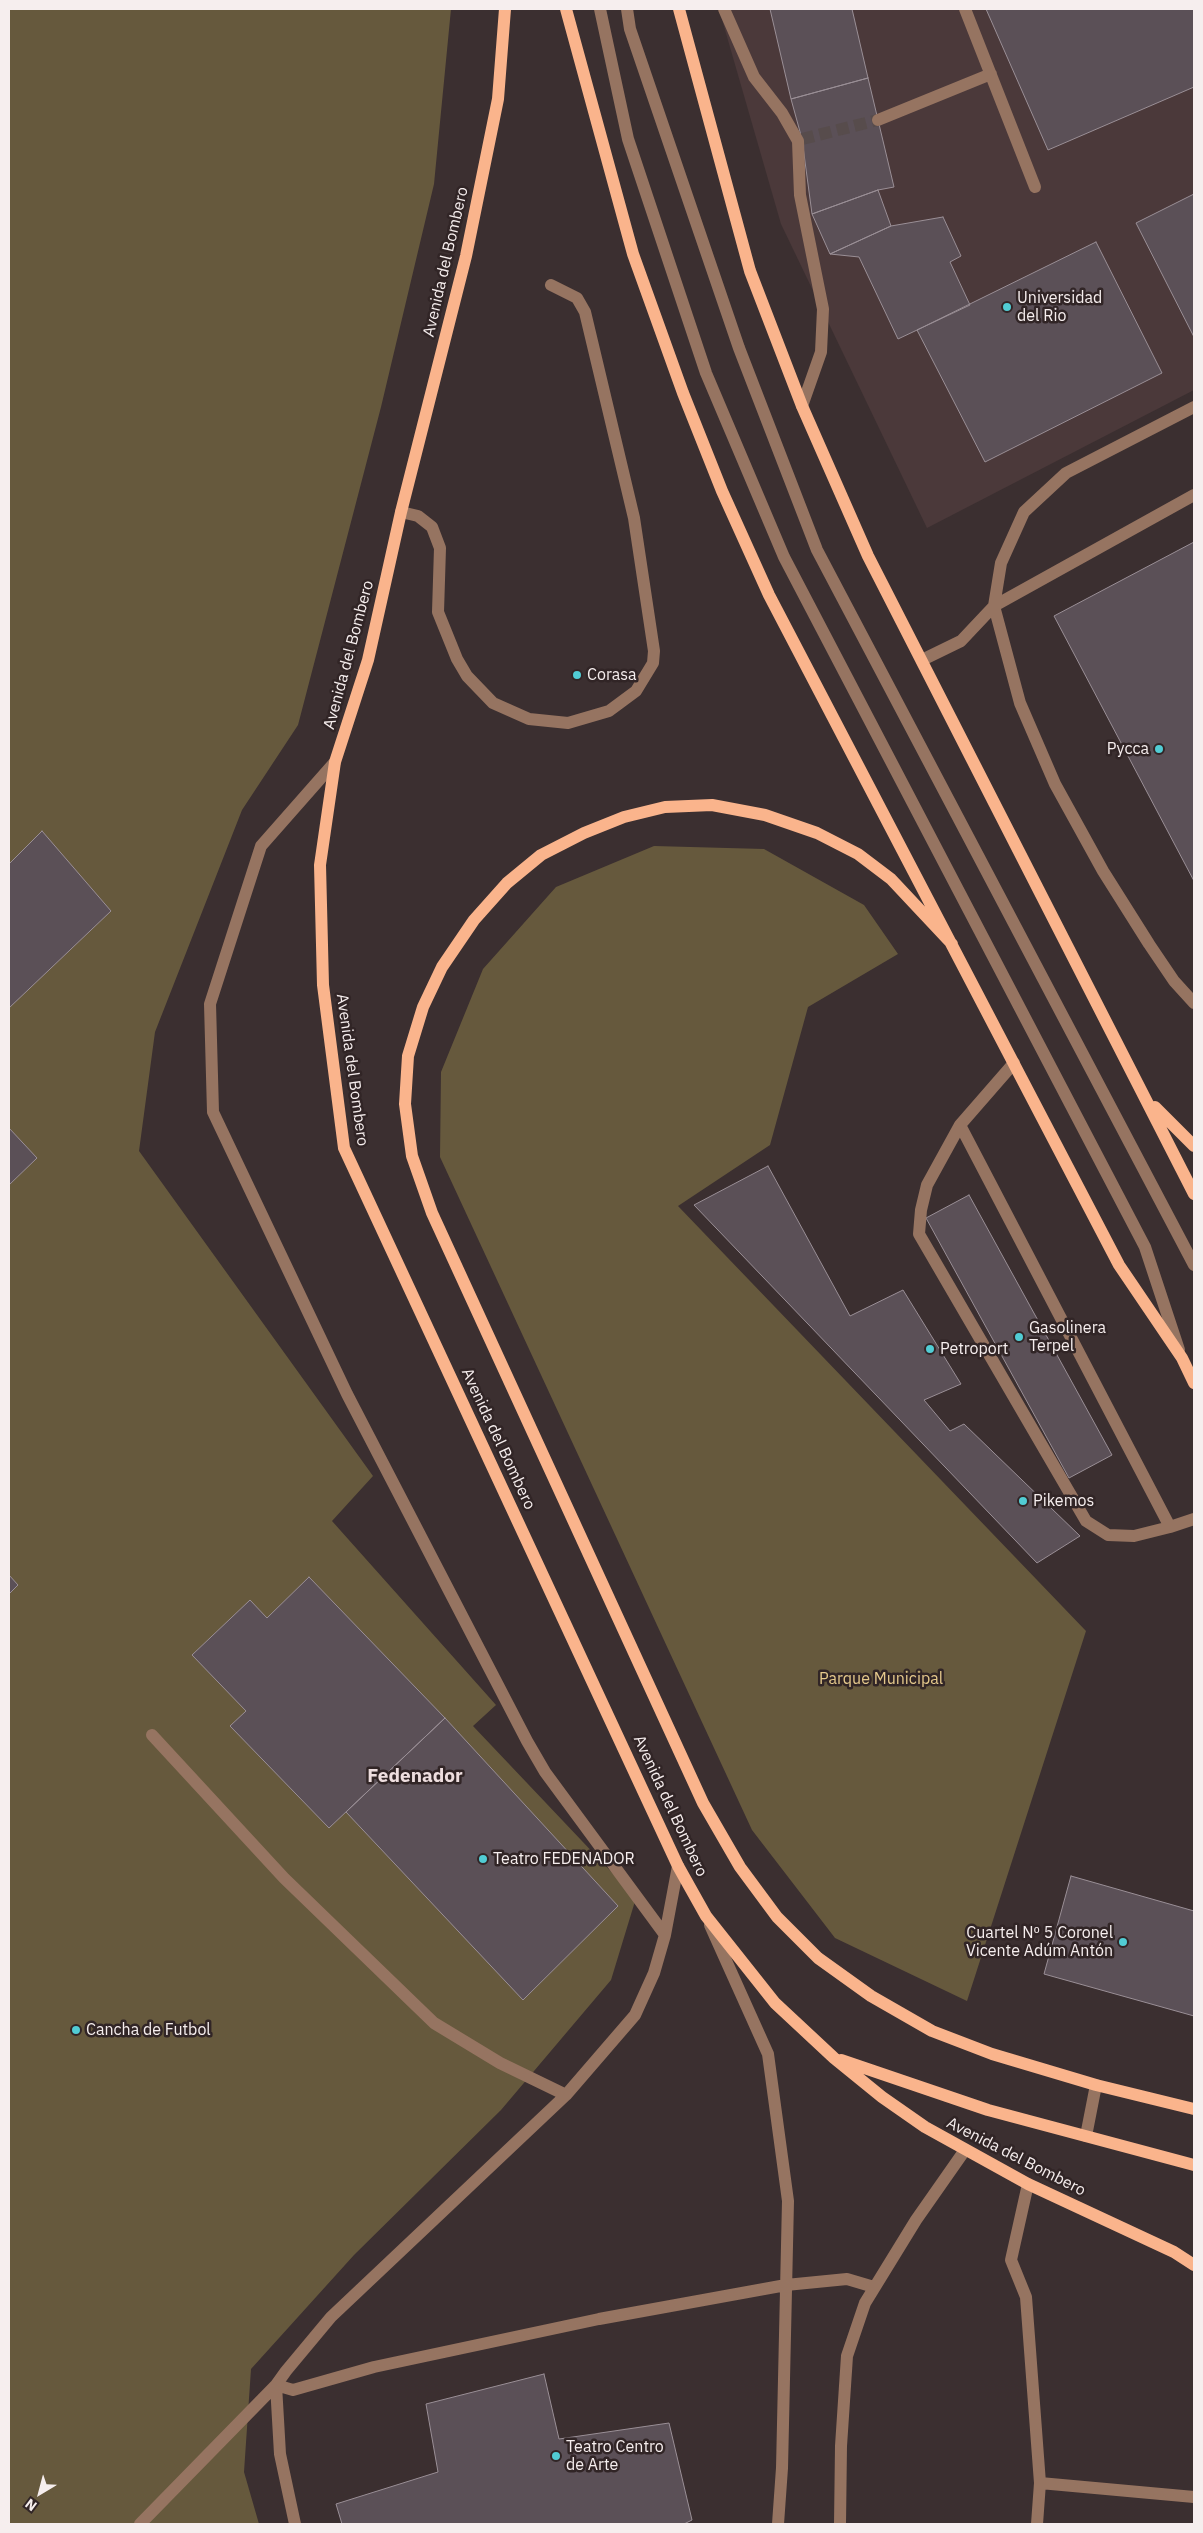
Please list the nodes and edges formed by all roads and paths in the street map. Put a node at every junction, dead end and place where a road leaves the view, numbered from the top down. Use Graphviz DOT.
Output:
graph roads {
  1 [pos="505,9"];
  2 [pos="566,9"];
  3 [pos="600,9"];
  4 [pos="627,9"];
  5 [pos="679,9"];
  6 [pos="724,9"];
  7 [pos="965,9"];
  8 [pos="991,74"];
  9 [pos="878,120"];
  10 [pos="1036,187"];
  11 [pos="551,285"];
  12 [pos="802,406"];
  13 [pos="1194,407"];
  14 [pos="1194,495"];
  15 [pos="402,512"];
  16 [pos="994,606"];
  17 [pos="922,660"];
  18 [pos="335,762"];
  19 [pos="952,944"];
  20 [pos="1194,1003"];
  21 [pos="1014,1063"];
  22 [pos="1148,1100"];
  23 [pos="960,1125"];
  24 [pos="1194,1146"];
  25 [pos="1194,1194"];
  26 [pos="1194,1265"];
  27 [pos="1182,1358"];
  28 [pos="1194,1383"];
  29 [pos="1194,1519"];
  30 [pos="1170,1527"];
  31 [pos="152,1735"];
  32 [pos="678,1866"];
  33 [pos="706,1916"];
  34 [pos="665,1935"];
  35 [pos="834,2058"];
  36 [pos="1096,2085"];
  37 [pos="566,2095"];
  38 [pos="1194,2108"];
  39 [pos="1086,2136"];
  40 [pos="965,2150"];
  41 [pos="1194,2165"];
  42 [pos="1028,2184"];
  43 [pos="1194,2264"];
  44 [pos="786,2285"];
  45 [pos="874,2287"];
  46 [pos="276,2385"];
  47 [pos="1040,2483"];
  48 [pos="1194,2497"];
  49 [pos="140,2524"];
  50 [pos="295,2524"];
  51 [pos="778,2524"];
  52 [pos="840,2524"];
  53 [pos="1037,2524"];
  1 -- 15 [label="main road, Avenida del Bombero"];
  2 -- 19 [label="main road"];
  3 -- 27 [label="lane"];
  4 -- 26 [label="lane"];
  5 -- 12 [label="main road"];
  6 -- 12 [label="lane"];
  7 -- 8 [label="lane"];
  8 -- 9 [label="lane"];
  8 -- 10 [label="lane"];
  11 -- 15 [label="lane"];
  12 -- 17 [label="main road"];
  13 -- 16 [label="lane"];
  14 -- 16 [label="lane"];
  15 -- 18 [label="main road, Avenida del Bombero"];
  16 -- 17 [label="lane"];
  16 -- 20 [label="lane"];
  17 -- 22 [label="main road"];
  18 -- 32 [label="main road, Avenida del Bombero"];
  18 -- 34 [label="lane"];
  19 -- 21 [label="main road"];
  19 -- 36 [label="main road"];
  21 -- 23 [label="lane"];
  21 -- 27 [label="main road"];
  22 -- 24 [label="main road"];
  22 -- 25 [label="main road"];
  23 -- 30 [label="lane"];
  23 -- 30 [label="lane"];
  27 -- 28 [label="main road"];
  29 -- 30 [label="lane"];
  31 -- 37 [label="lane"];
  32 -- 33 [label="main road, Avenida del Bombero"];
  32 -- 34 [label="lane"];
  33 -- 35 [label="main road, Avenida del Bombero"];
  33 -- 44 [label="lane"];
  34 -- 37 [label="lane"];
  35 -- 39 [label="main road, Avenida del Bombero"];
  35 -- 40 [label="main road, Avenida del Bombero"];
  36 -- 38 [label="main road"];
  36 -- 39 [label="lane"];
  37 -- 46 [label="lane"];
  39 -- 41 [label="main road, Avenida del Bombero"];
  40 -- 42 [label="main road, Avenida del Bombero"];
  40 -- 45 [label="lane"];
  42 -- 43 [label="main road, Avenida del Bombero"];
  42 -- 47 [label="lane"];
  44 -- 45 [label="lane"];
  44 -- 46 [label="lane"];
  44 -- 51 [label="lane"];
  45 -- 52 [label="lane"];
  46 -- 49 [label="lane"];
  46 -- 50 [label="lane"];
  47 -- 48 [label="lane"];
  47 -- 53 [label="lane"];
}
